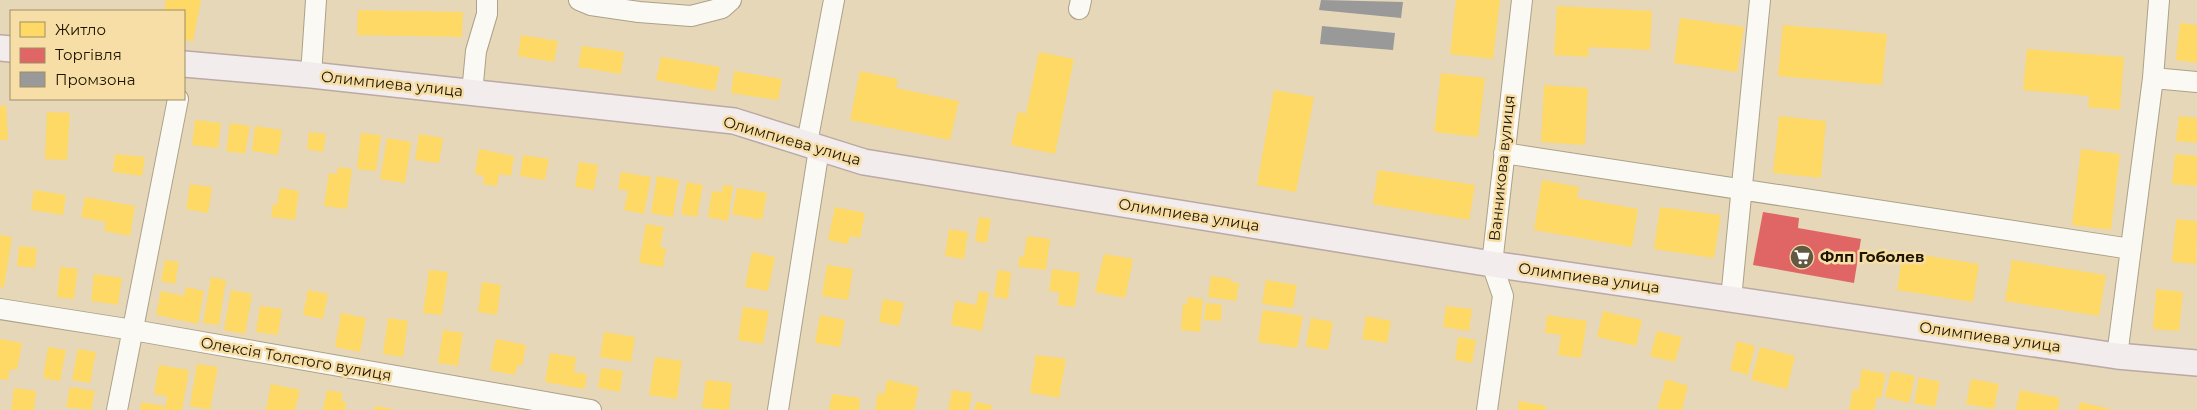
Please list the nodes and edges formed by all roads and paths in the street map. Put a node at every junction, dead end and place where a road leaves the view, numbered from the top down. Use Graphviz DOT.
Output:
graph roads {
  1 [pos="316,0"];
  2 [pos="488,0"];
  3 [pos="579,0"];
  4 [pos="731,0"];
  5 [pos="834,0"];
  6 [pos="1522,0"];
  7 [pos="1760,0"];
  8 [pos="2159,0"];
  9 [pos="185,66"];
  10 [pos="312,75"];
  11 [pos="2153,78"];
  12 [pos="2197,82"];
  13 [pos="472,93"];
  14 [pos="178,100"];
  15 [pos="813,146"];
  16 [pos="1504,153"];
  17 [pos="1742,188"];
  18 [pos="2131,249"];
  19 [pos="1492,264"];
  20 [pos="1731,299"];
  21 [pos="0,309"];
  22 [pos="133,330"];
  23 [pos="2117,356"];
  24 [pos="2197,364"];
  25 [pos="117,410"];
  26 [pos="591,410"];
  27 [pos="778,410"];
  28 [pos="1486,410"];
  1 -- 10 [label="street"];
  2 -- 13 [label="street"];
  3 -- 4 [label="street"];
  5 -- 15 [label="street"];
  6 -- 16 [label="street, Ванникова вулиця"];
  7 -- 17 [label="street"];
  8 -- 11 [label="street"];
  9 -- 10 [label="main road, Олимпиева улица"];
  10 -- 13 [label="main road, Олимпиева улица"];
  11 -- 12 [label="street"];
  11 -- 18 [label="street"];
  13 -- 15 [label="main road, Олимпиева улица"];
  14 -- 22 [label="street"];
  15 -- 19 [label="main road, Олимпиева улица"];
  15 -- 27 [label="street"];
  16 -- 17 [label="street"];
  16 -- 19 [label="street, Ванникова вулиця"];
  17 -- 18 [label="street"];
  17 -- 20 [label="street"];
  18 -- 23 [label="street"];
  19 -- 20 [label="main road, Олимпиева улица"];
  19 -- 28 [label="street"];
  20 -- 23 [label="main road, Олимпиева улица"];
  21 -- 22 [label="street, Олексія Толстого вулиця"];
  22 -- 25 [label="street"];
  22 -- 26 [label="street, Олексія Толстого вулиця"];
  23 -- 24 [label="main road, Олимпиева улица"];
}
